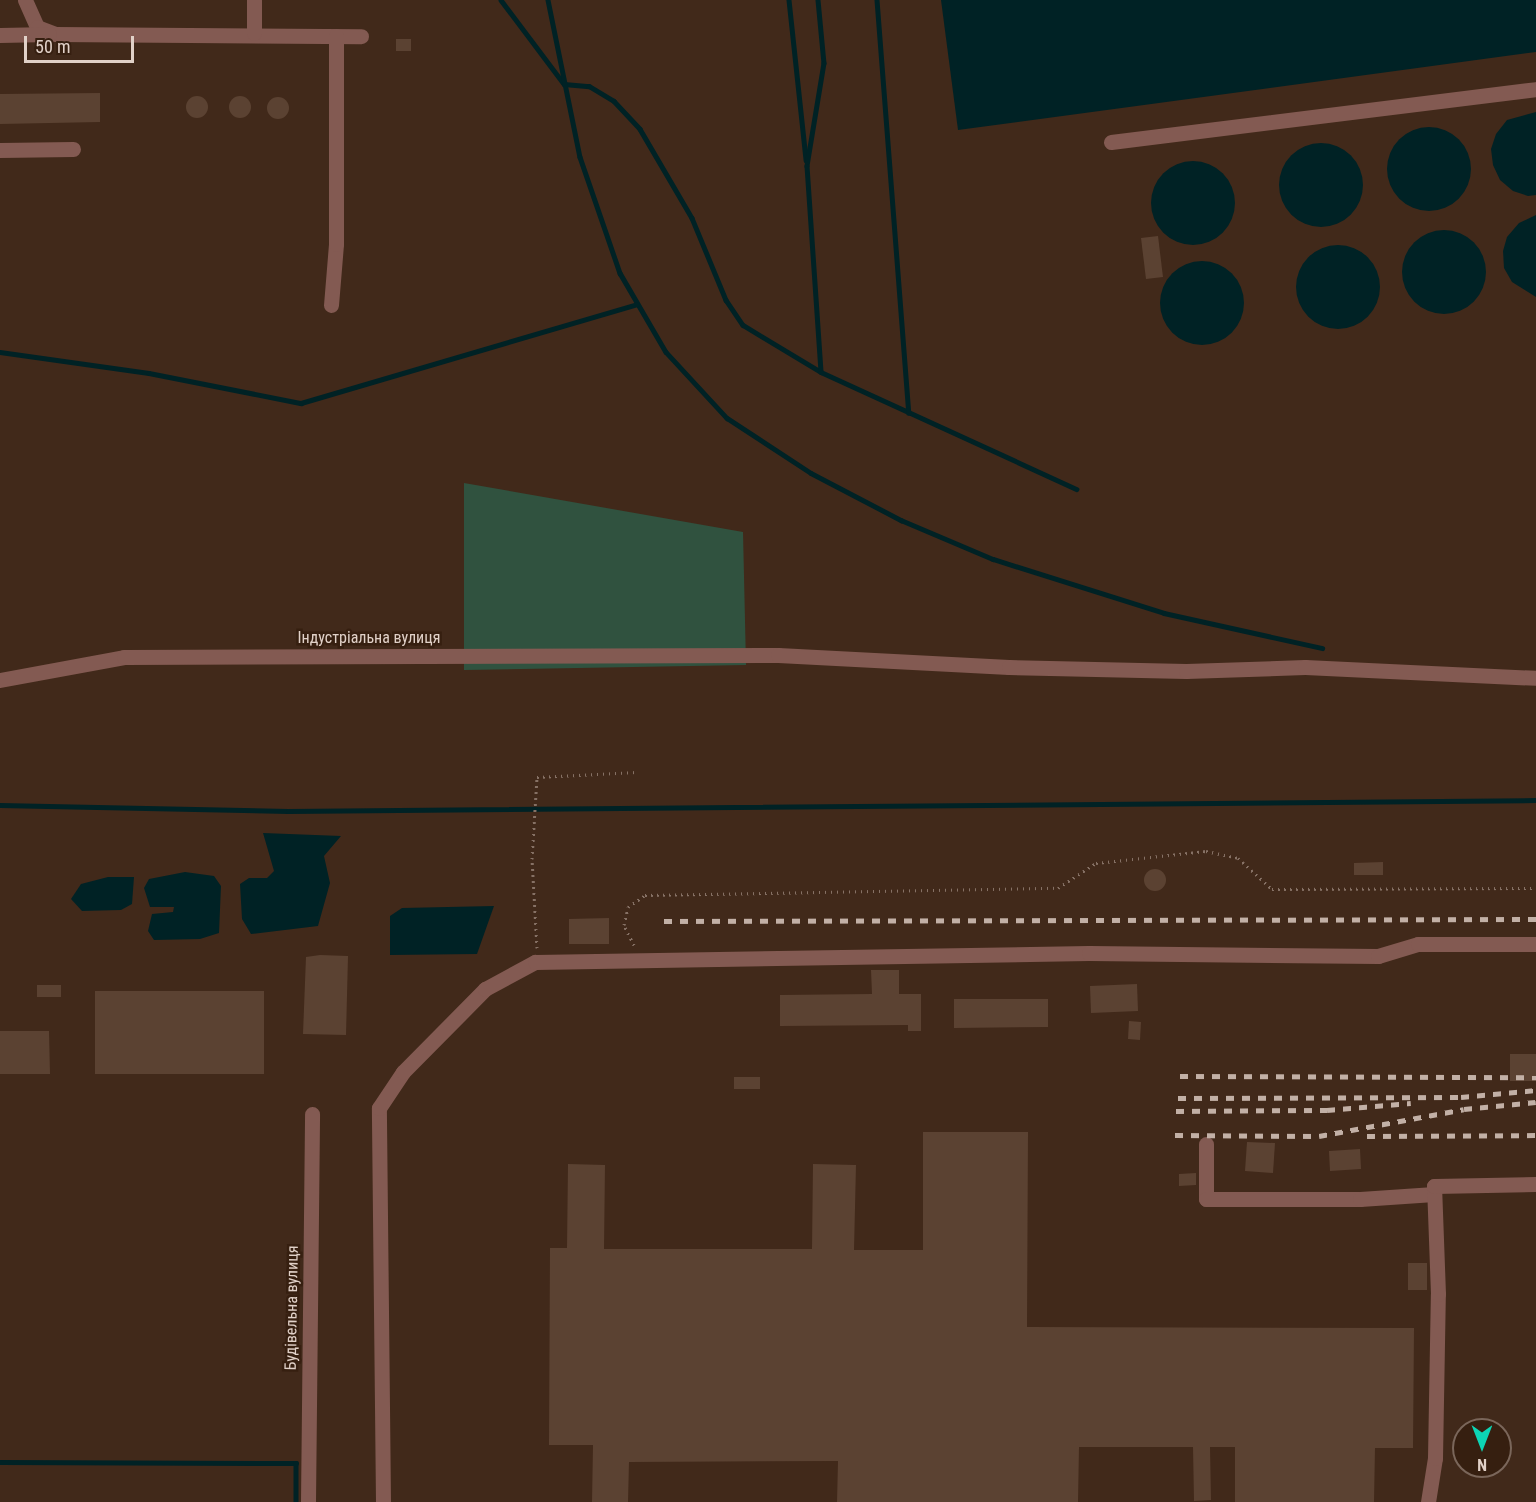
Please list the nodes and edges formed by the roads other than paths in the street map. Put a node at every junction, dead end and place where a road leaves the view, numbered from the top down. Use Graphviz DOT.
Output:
graph roads {
  1 [pos="25,0"];
  2 [pos="254,0"];
  3 [pos="254,33"];
  4 [pos="55,34"];
  5 [pos="0,35"];
  6 [pos="336,36"];
  7 [pos="361,36"];
  8 [pos="1536,89"];
  9 [pos="1111,142"];
  10 [pos="73,149"];
  11 [pos="0,150"];
  12 [pos="331,305"];
  13 [pos="1536,678"];
  14 [pos="0,680"];
  15 [pos="1536,944"];
  16 [pos="312,1114"];
  17 [pos="1206,1144"];
  18 [pos="1536,1184"];
  19 [pos="1434,1194"];
  20 [pos="308,1502"];
  21 [pos="383,1502"];
  22 [pos="1428,1502"];
  1 -- 4 [label="street"];
  2 -- 3 [label="street"];
  3 -- 4 [label="street"];
  3 -- 6 [label="street"];
  4 -- 5 [label="street"];
  6 -- 7 [label="street"];
  6 -- 12 [label="street"];
  8 -- 9 [label="street"];
  10 -- 11 [label="street"];
  13 -- 14 [label="street, Індустріальна вулиця"];
  15 -- 21 [label="street"];
  16 -- 20 [label="street, Будівельна вулиця"];
  17 -- 19 [label="street"];
  18 -- 19 [label="street"];
  19 -- 22 [label="street"];
}
